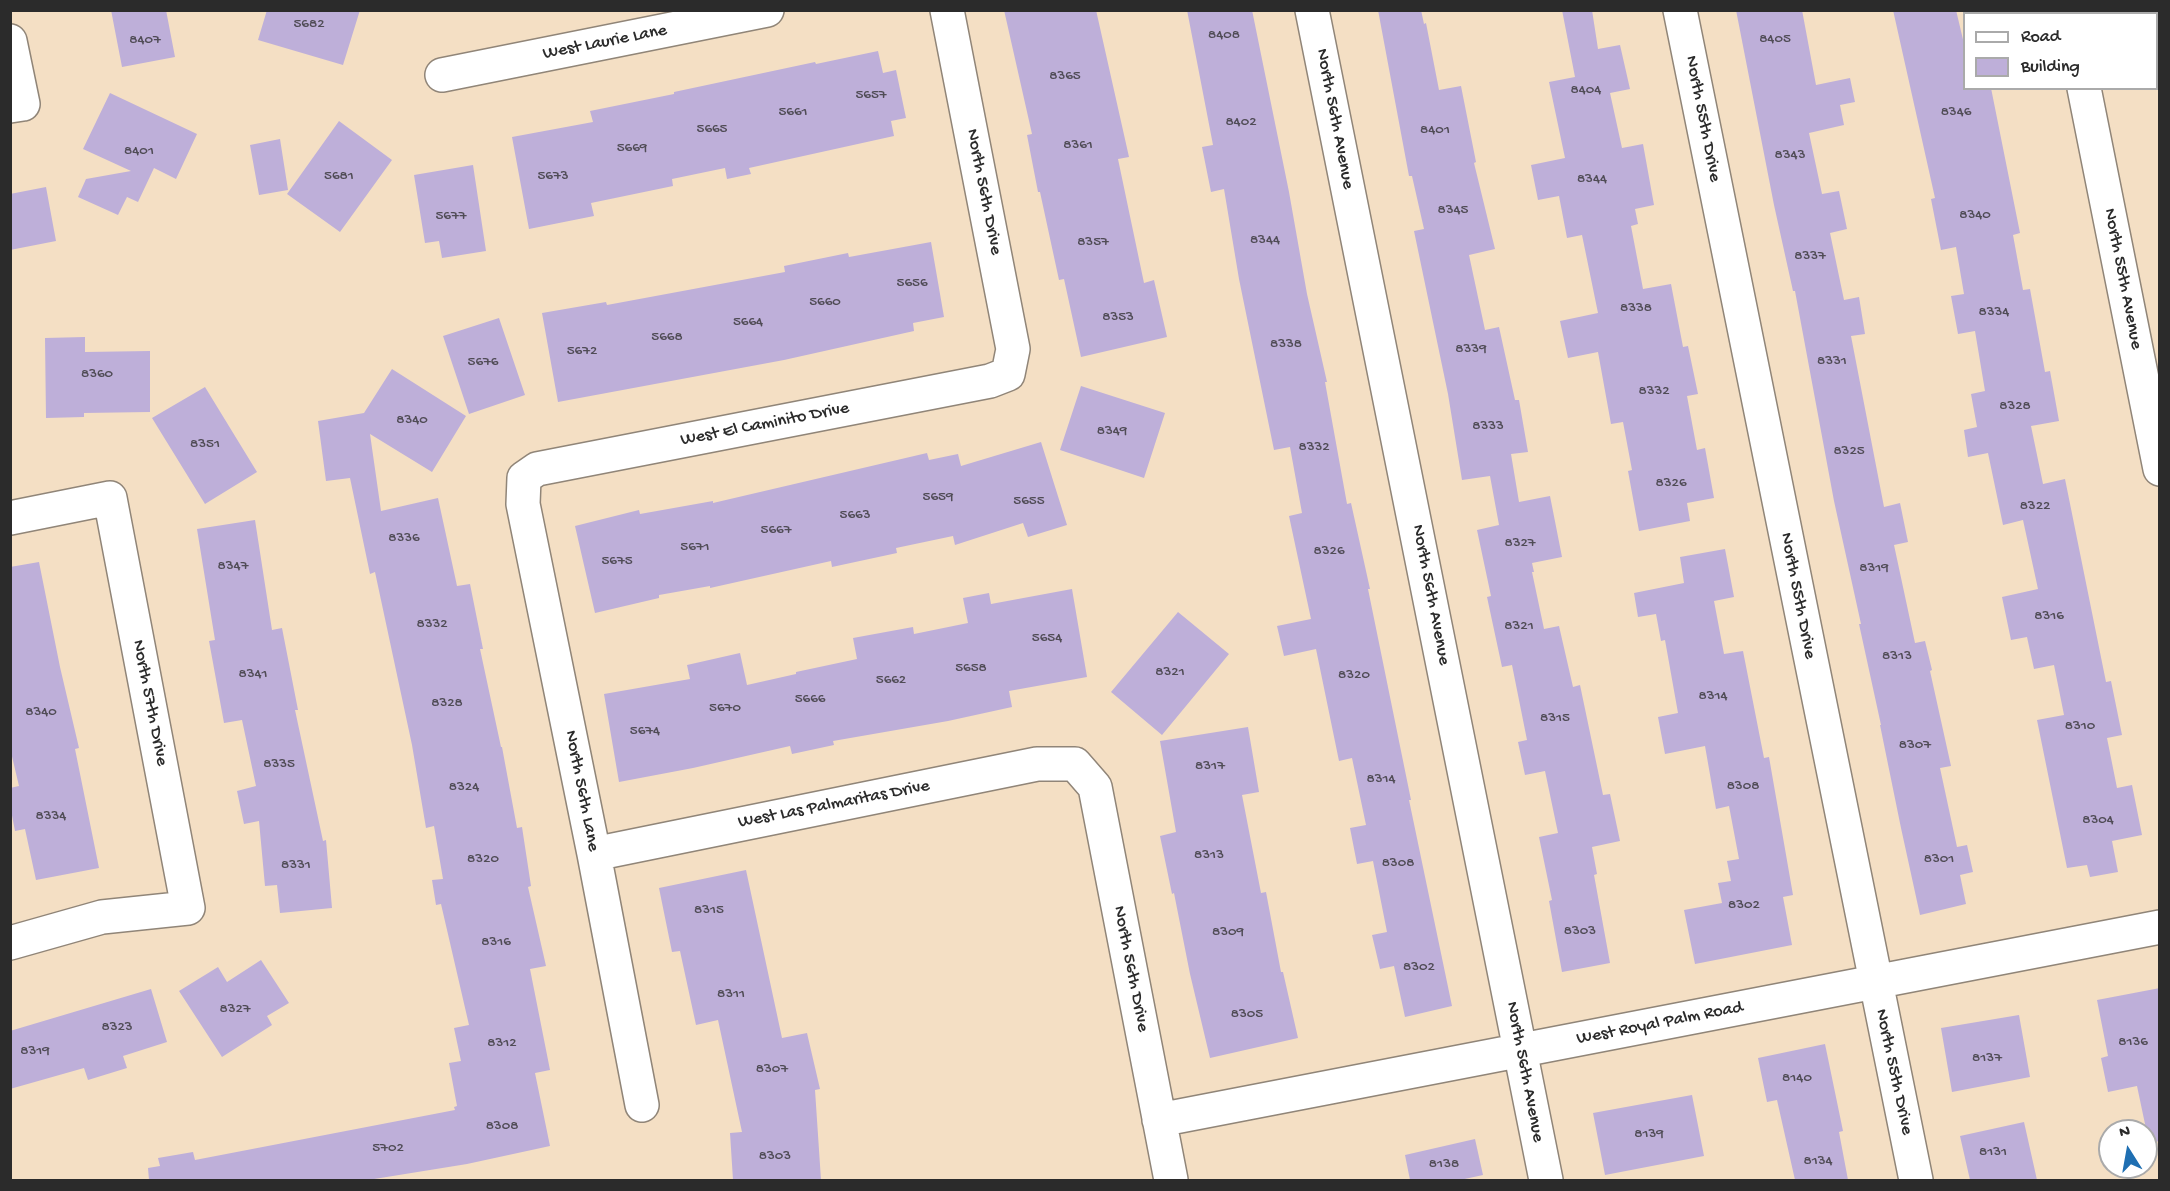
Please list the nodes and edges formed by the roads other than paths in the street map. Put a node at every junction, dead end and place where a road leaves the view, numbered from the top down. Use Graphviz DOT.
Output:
graph roads {
  1 [pos="768,10"];
  2 [pos="947,10"];
  3 [pos="1312,10"];
  4 [pos="1680,10"];
  5 [pos="10,41"];
  6 [pos="442,75"];
  7 [pos="2084,90"];
  8 [pos="17,105"];
  9 [pos="1008,374"];
  10 [pos="2160,469"];
  11 [pos="524,478"];
  12 [pos="10,518"];
  13 [pos="1075,764"];
  14 [pos="594,854"];
  15 [pos="2160,927"];
  16 [pos="10,943"];
  17 [pos="1875,982"];
  18 [pos="1520,1051"];
  19 [pos="642,1105"];
  20 [pos="1160,1120"];
  21 [pos="1171,1180"];
  22 [pos="1546,1180"];
  23 [pos="1916,1180"];
  1 -- 6 [label="street, West Laurie Lane"];
  2 -- 9 [label="street, North 56th Drive"];
  3 -- 18 [label="street, North 56th Avenue"];
  4 -- 17 [label="street, North 55th Drive"];
  5 -- 8 [label="street"];
  7 -- 10 [label="street, North 55th Avenue"];
  9 -- 11 [label="street, West El Caminito Drive"];
  11 -- 14 [label="street, North 56th Lane"];
  12 -- 16 [label="street, North 57th Drive"];
  13 -- 14 [label="street, West Las Palmaritas Drive"];
  13 -- 20 [label="street, North 56th Drive"];
  14 -- 19 [label="street, North 56th Lane"];
  15 -- 17 [label="street, West Royal Palm Road"];
  17 -- 18 [label="street, West Royal Palm Road"];
  17 -- 23 [label="street, North 55th Drive"];
  18 -- 20 [label="street, West Royal Palm Road"];
  18 -- 22 [label="street, North 56th Avenue"];
  20 -- 21 [label="street, North 56th Drive"];
}
